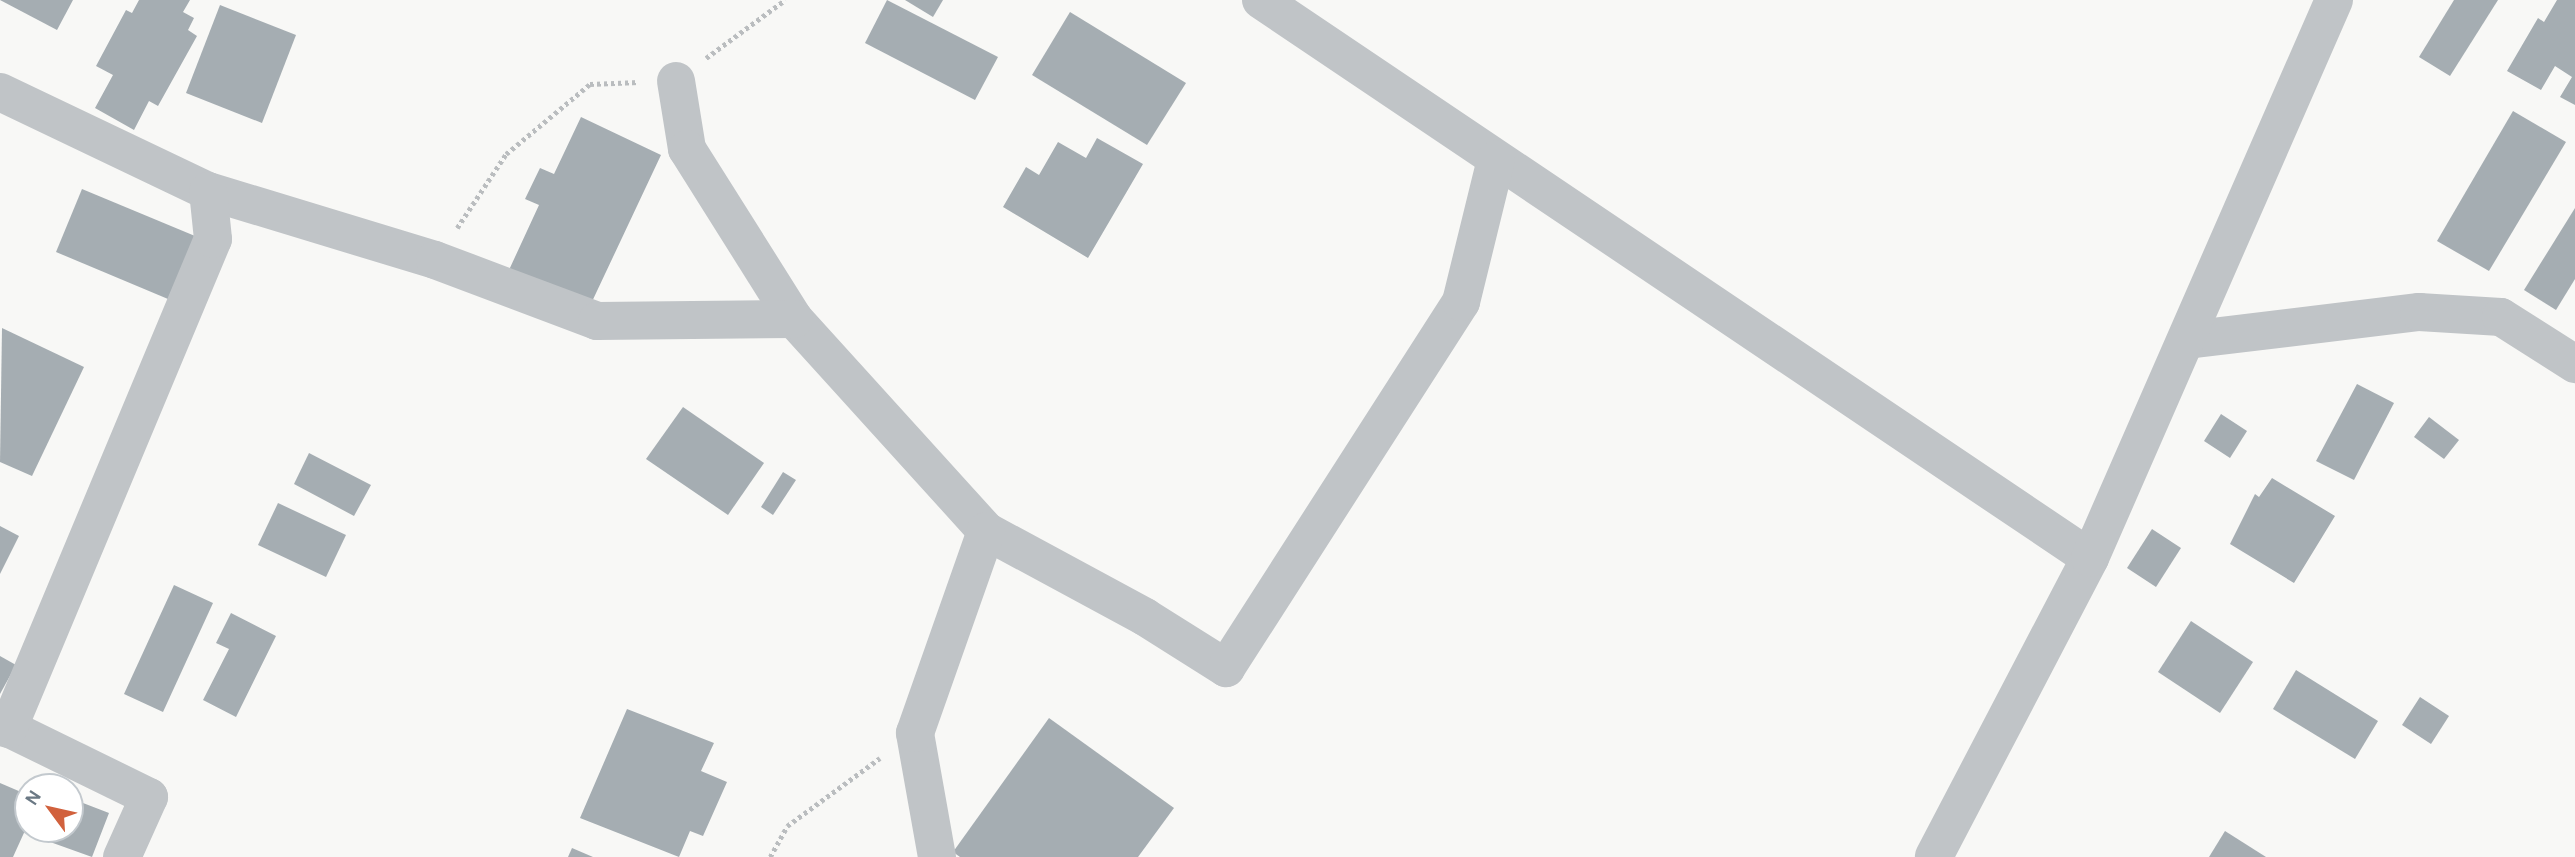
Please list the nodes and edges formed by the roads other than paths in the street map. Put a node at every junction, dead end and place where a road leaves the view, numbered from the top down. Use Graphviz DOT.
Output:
graph roads {
  1 [pos="1261,0"];
  2 [pos="2334,0"];
  3 [pos="676,81"];
  4 [pos="0,92"];
  5 [pos="1496,159"];
  6 [pos="208,191"];
  7 [pos="794,319"];
  8 [pos="2187,340"];
  9 [pos="2575,364"];
  10 [pos="986,531"];
  11 [pos="2090,558"];
  12 [pos="4,726"];
  13 [pos="122,857"];
  14 [pos="937,857"];
  15 [pos="1934,857"];
  1 -- 5 [label="street"];
  2 -- 8 [label="street"];
  3 -- 7 [label="street"];
  4 -- 6 [label="street"];
  5 -- 10 [label="street"];
  5 -- 11 [label="street"];
  6 -- 7 [label="street"];
  6 -- 12 [label="street"];
  7 -- 10 [label="street"];
  8 -- 9 [label="street"];
  8 -- 11 [label="street"];
  10 -- 14 [label="street"];
  11 -- 15 [label="street"];
  12 -- 13 [label="street"];
}
